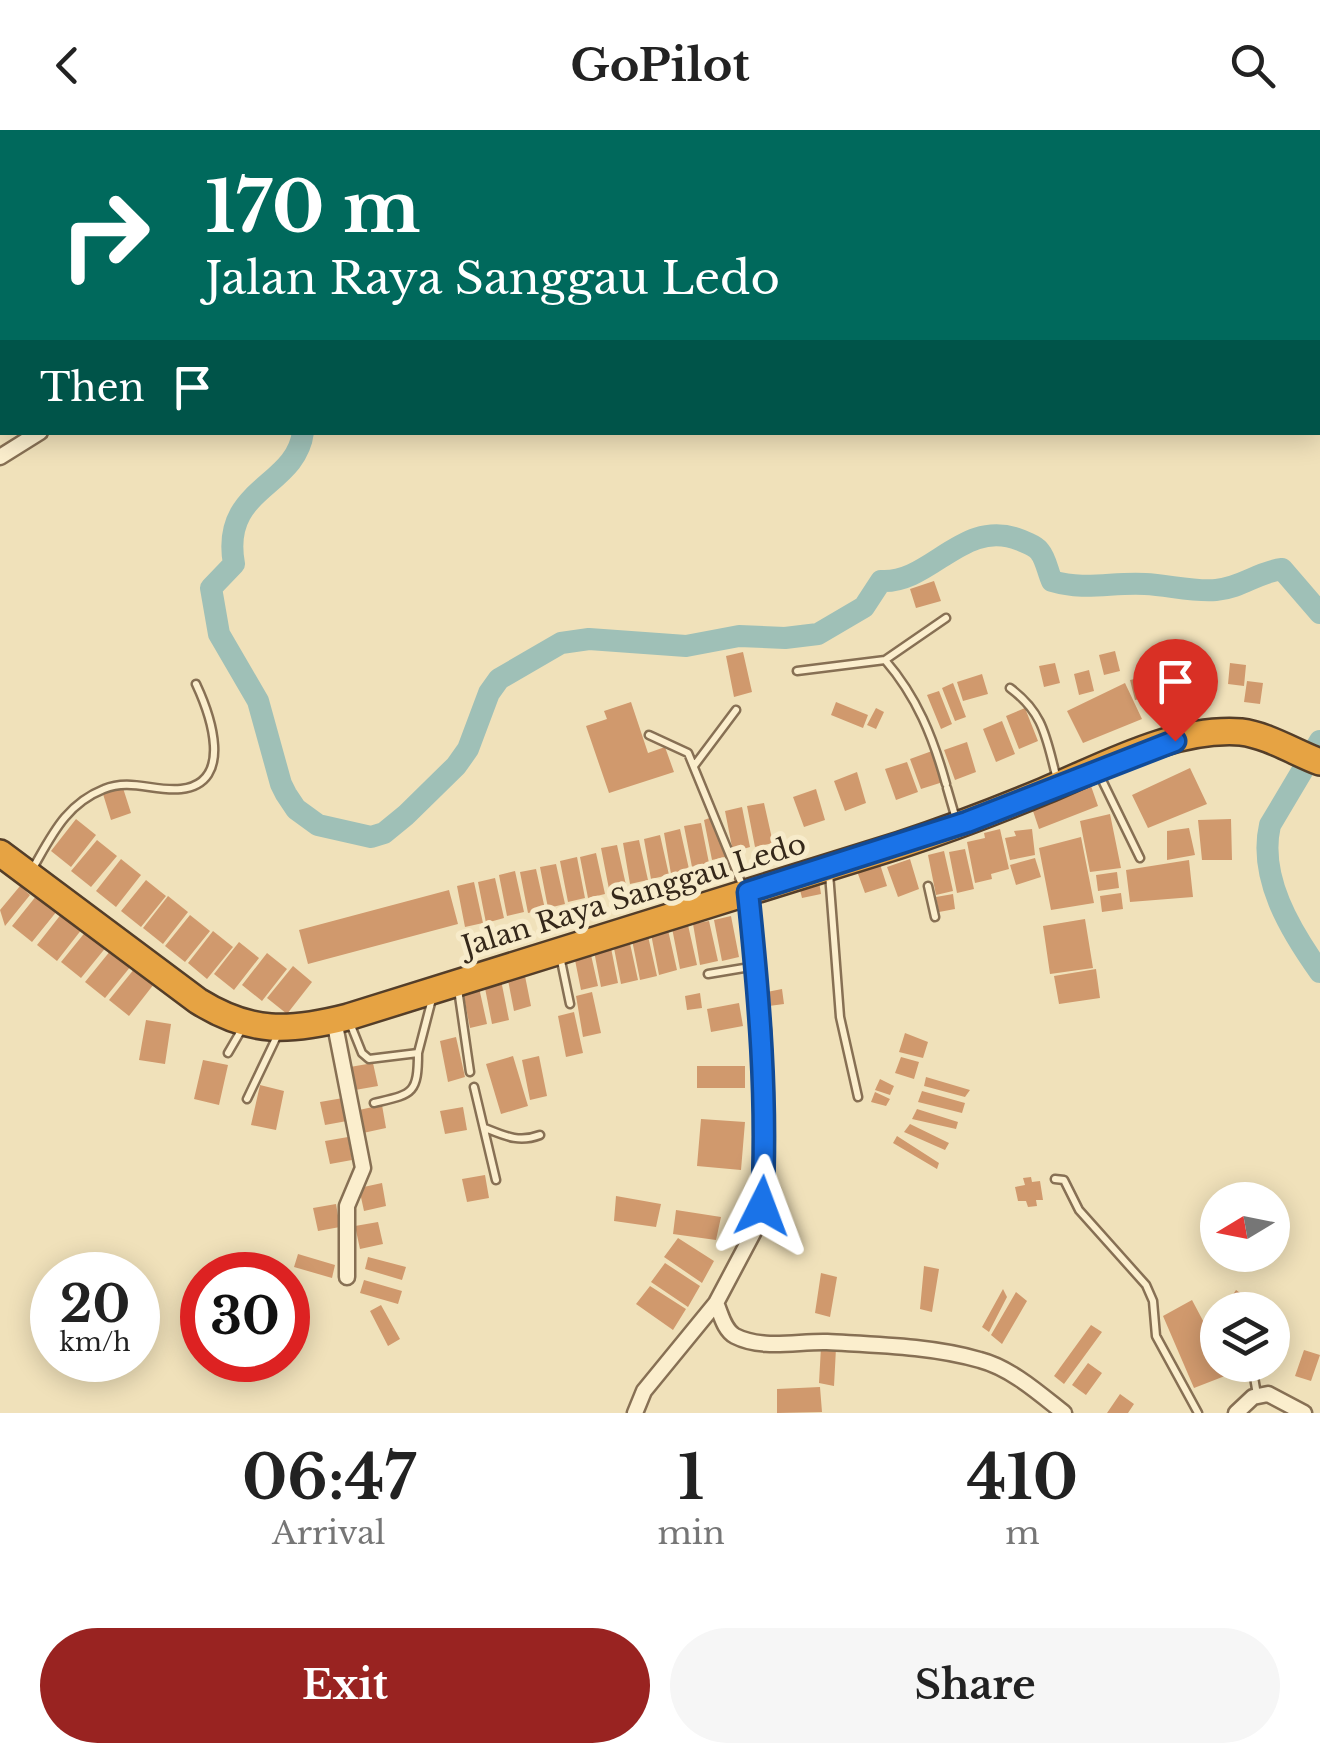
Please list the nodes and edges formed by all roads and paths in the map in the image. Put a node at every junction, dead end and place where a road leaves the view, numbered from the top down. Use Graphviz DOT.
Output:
graph roads {
  1 [pos="35,435"];
  2 [pos="0,457"];
  3 [pos="946,618"];
  4 [pos="885,660"];
  5 [pos="798,670"];
  6 [pos="196,684"];
  7 [pos="1010,688"];
  8 [pos="736,710"];
  9 [pos="649,735"];
  10 [pos="1320,762"];
  11 [pos="694,766"];
  12 [pos="1096,769"];
  13 [pos="1059,785"];
  14 [pos="958,825"];
  15 [pos="0,853"];
  16 [pos="1140,858"];
  17 [pos="828,866"];
  18 [pos="29,874"];
  19 [pos="928,886"];
  20 [pos="747,893"];
  21 [pos="935,917"];
  22 [pos="559,950"];
  23 [pos="756,966"];
  24 [pos="708,974"];
  25 [pos="446,985"];
  26 [pos="570,1004"];
  27 [pos="341,1019"];
  28 [pos="245,1024"];
  29 [pos="280,1029"];
  30 [pos="228,1054"];
  31 [pos="418,1054"];
  32 [pos="470,1072"];
  33 [pos="474,1087"];
  34 [pos="858,1097"];
  35 [pos="248,1099"];
  36 [pos="374,1103"];
  37 [pos="484,1127"];
  38 [pos="540,1135"];
  39 [pos="1055,1179"];
  40 [pos="496,1180"];
  41 [pos="347,1277"];
  42 [pos="716,1303"];
  43 [pos="1255,1382"];
  44 [pos="1257,1396"];
  45 [pos="635,1413"];
  46 [pos="1064,1413"];
  47 [pos="1198,1413"];
  48 [pos="1236,1413"];
  49 [pos="1304,1413"];
  1 -- 2 [label="street"];
  3 -- 4 [label="lane"];
  4 -- 5 [label="lane"];
  4 -- 14 [label="lane"];
  6 -- 18 [label="lane"];
  7 -- 13 [label="lane"];
  8 -- 11 [label="lane"];
  9 -- 11 [label="lane"];
  10 -- 12 [label="highway, Jalan Raya Sanggau Ledo"];
  11 -- 20 [label="lane"];
  12 -- 13 [label="highway, Jalan Raya Sanggau Ledo"];
  12 -- 16 [label="lane"];
  13 -- 14 [label="highway, Jalan Raya Sanggau Ledo"];
  14 -- 17 [label="highway, Jalan Raya Sanggau Ledo"];
  15 -- 18 [label="highway, Jalan Raya Sanggau Ledo"];
  17 -- 20 [label="highway, Jalan Raya Sanggau Ledo"];
  17 -- 34 [label="lane"];
  18 -- 28 [label="highway, Jalan Raya Sanggau Ledo"];
  19 -- 21 [label="lane"];
  20 -- 22 [label="highway, Jalan Raya Sanggau Ledo"];
  20 -- 23 [label="street"];
  22 -- 25 [label="highway, Jalan Raya Sanggau Ledo"];
  22 -- 26 [label="lane"];
  23 -- 24 [label="lane"];
  23 -- 42 [label="street"];
  25 -- 27 [label="highway, Jalan Raya Sanggau Ledo"];
  25 -- 31 [label="lane"];
  25 -- 32 [label="lane"];
  27 -- 29 [label="highway, Jalan Raya Sanggau Ledo"];
  27 -- 31 [label="lane"];
  27 -- 41 [label="street"];
  28 -- 29 [label="highway, Jalan Raya Sanggau Ledo"];
  28 -- 30 [label="lane"];
  29 -- 35 [label="lane"];
  31 -- 36 [label="lane"];
  33 -- 37 [label="lane"];
  37 -- 38 [label="lane"];
  37 -- 40 [label="lane"];
  39 -- 47 [label="lane"];
  42 -- 45 [label="street"];
  42 -- 46 [label="street"];
  43 -- 44 [label="lane"];
  44 -- 48 [label="street"];
  44 -- 49 [label="street"];
}
